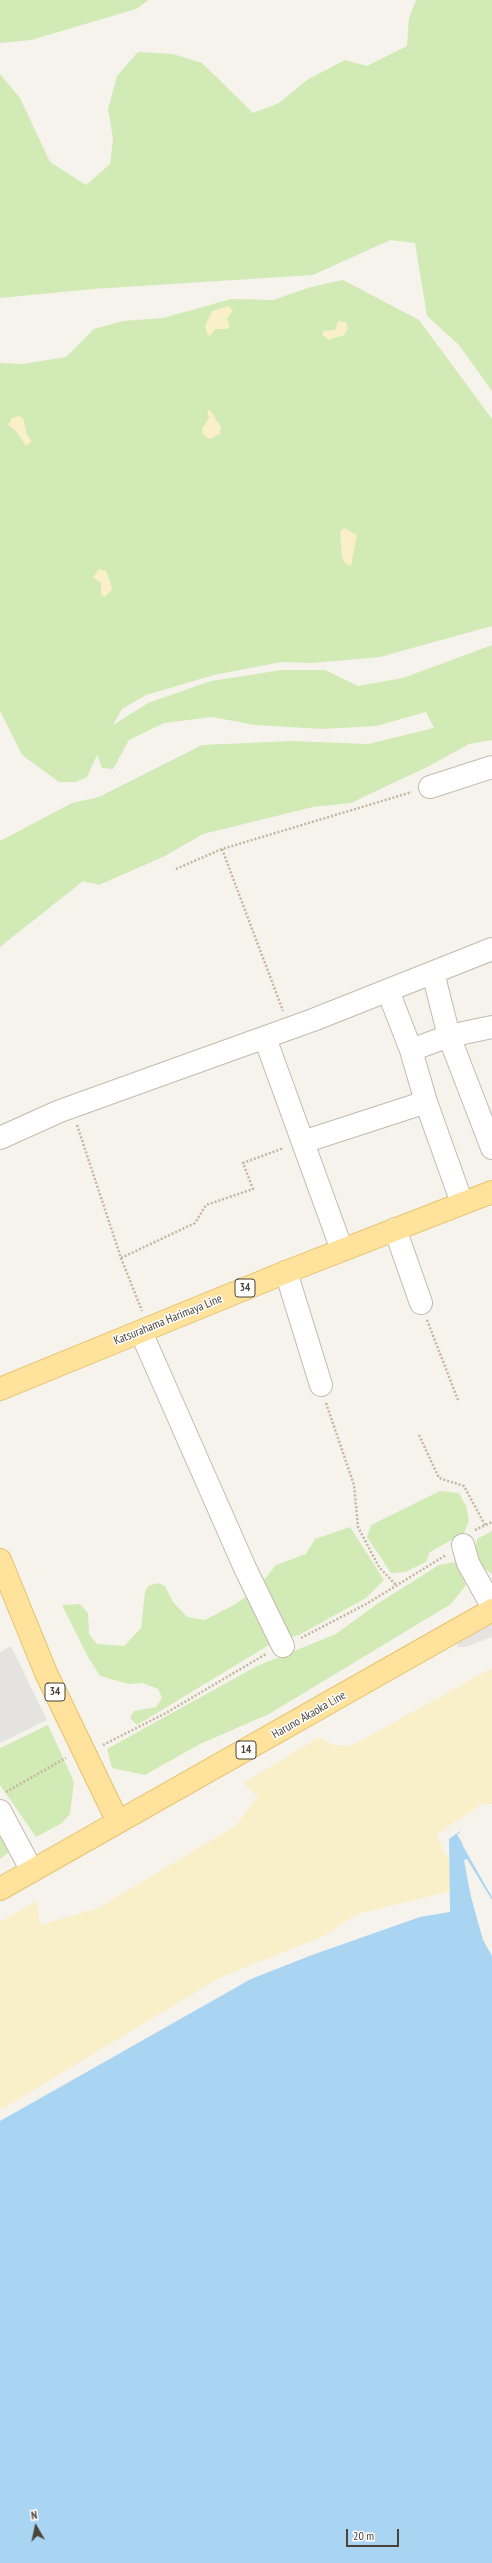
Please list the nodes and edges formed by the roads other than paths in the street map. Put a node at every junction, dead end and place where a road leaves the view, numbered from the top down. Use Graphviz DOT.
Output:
graph roads {
  1 [pos="492,767"];
  2 [pos="430,787"];
  3 [pos="492,949"];
  4 [pos="433,973"];
  5 [pos="388,991"];
  6 [pos="492,1027"];
  7 [pos="449,1036"];
  8 [pos="265,1038"];
  9 [pos="412,1050"];
  10 [pos="426,1102"];
  11 [pos="0,1138"];
  12 [pos="303,1142"];
  13 [pos="492,1148"];
  14 [pos="492,1192"];
  15 [pos="462,1203"];
  16 [pos="395,1229"];
  17 [pos="342,1250"];
  18 [pos="286,1272"];
  19 [pos="421,1302"];
  20 [pos="145,1330"];
  21 [pos="321,1385"];
  22 [pos="0,1389"];
  23 [pos="463,1545"];
  24 [pos="0,1560"];
  25 [pos="492,1606"];
  26 [pos="492,1610"];
  27 [pos="283,1646"];
  28 [pos="0,1811"];
  29 [pos="118,1822"];
  30 [pos="32,1871"];
  31 [pos="0,1889"];
  1 -- 2 [label="street"];
  3 -- 4 [label="street"];
  4 -- 5 [label="street"];
  4 -- 7 [label="street"];
  5 -- 8 [label="street"];
  5 -- 9 [label="street"];
  6 -- 7 [label="street"];
  7 -- 9 [label="street"];
  7 -- 13 [label="street"];
  8 -- 11 [label="street"];
  8 -- 12 [label="street"];
  9 -- 10 [label="street"];
  10 -- 12 [label="street"];
  10 -- 15 [label="street"];
  12 -- 17 [label="street"];
  14 -- 15 [label="main road, Katsurahama Harimaya Line / 34"];
  15 -- 16 [label="main road, Katsurahama Harimaya Line / 34"];
  16 -- 17 [label="main road, Katsurahama Harimaya Line / 34"];
  16 -- 19 [label="street"];
  17 -- 18 [label="main road, Katsurahama Harimaya Line / 34"];
  18 -- 20 [label="main road, Katsurahama Harimaya Line / 34"];
  18 -- 21 [label="street"];
  20 -- 22 [label="main road, Katsurahama Harimaya Line / 34"];
  20 -- 27 [label="street"];
  23 -- 25 [label="street"];
  24 -- 29 [label="main road, 34"];
  26 -- 29 [label="main road, Haruno Akaoka Line / 14"];
  28 -- 30 [label="street"];
  29 -- 30 [label="main road, Haruno Akaoka Line / 14"];
  30 -- 31 [label="main road, Haruno Akaoka Line / 14"];
}
